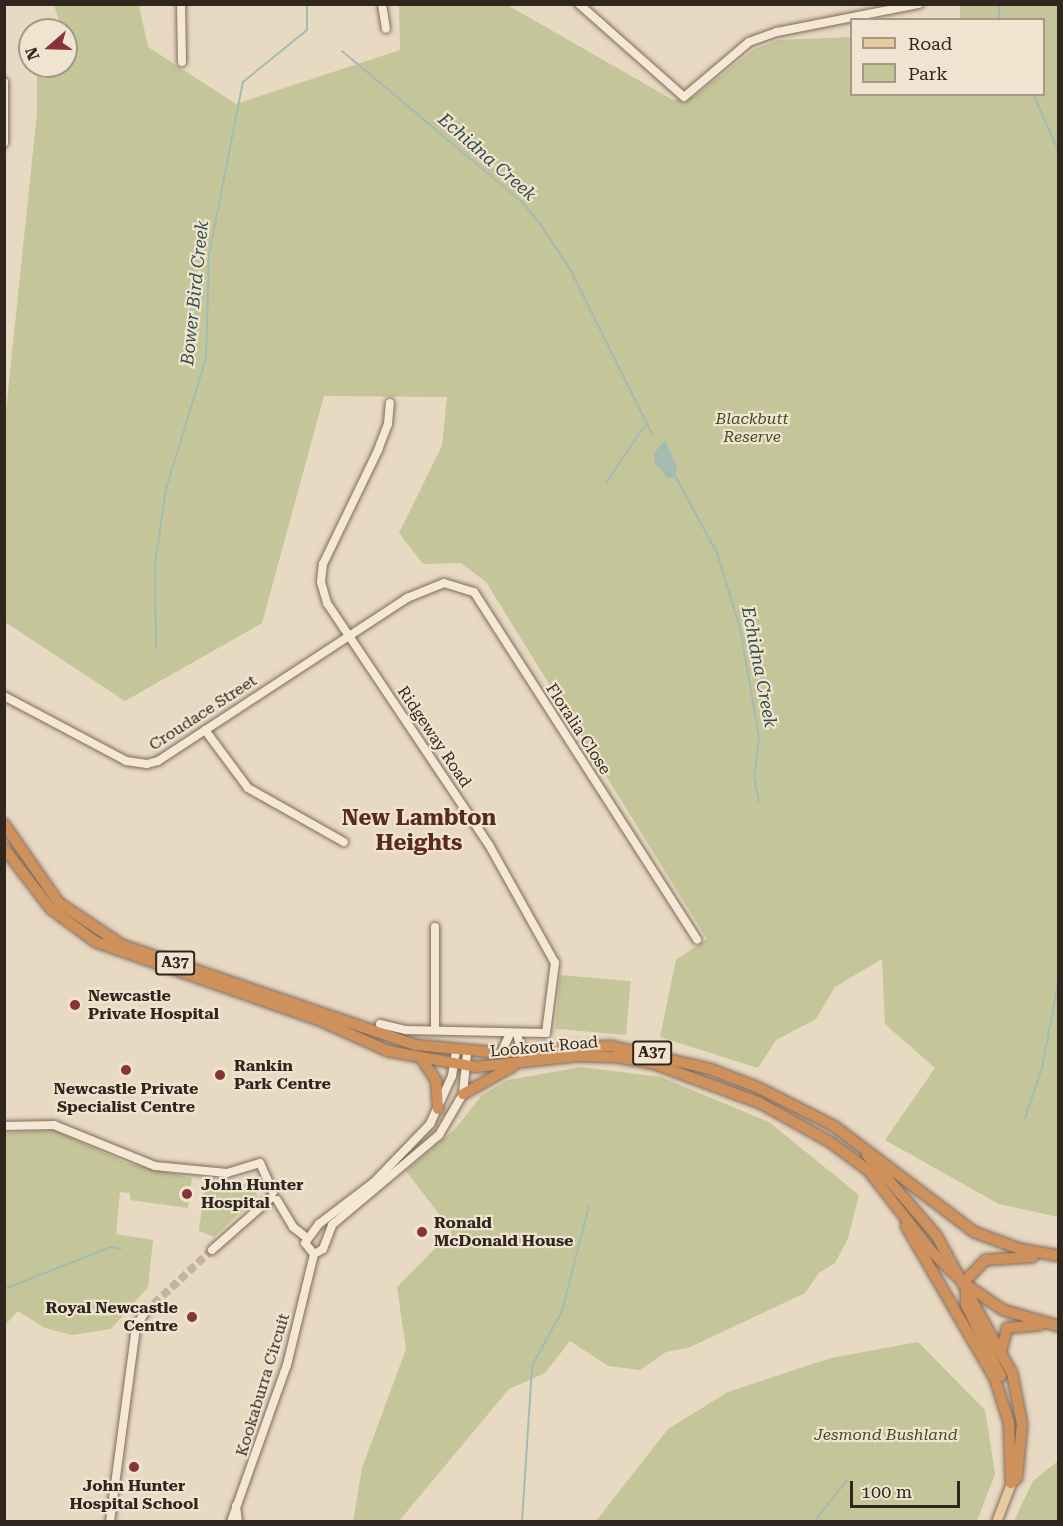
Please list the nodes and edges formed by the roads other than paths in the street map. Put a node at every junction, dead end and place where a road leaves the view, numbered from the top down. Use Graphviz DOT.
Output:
graph roads {
  1 [pos="181,4"];
  2 [pos="382,4"];
  3 [pos="579,4"];
  4 [pos="919,4"];
  5 [pos="386,29"];
  6 [pos="182,62"];
  7 [pos="4,82"];
  8 [pos="6,103"];
  9 [pos="4,143"];
  10 [pos="390,403"];
  11 [pos="407,598"];
  12 [pos="349,634"];
  13 [pos="4,696"];
  14 [pos="205,729"];
  15 [pos="4,824"];
  16 [pos="344,842"];
  17 [pos="18,845"];
  18 [pos="5,852"];
  19 [pos="435,927"];
  20 [pos="697,940"];
  21 [pos="380,1024"];
  22 [pos="435,1029"];
  23 [pos="513,1034"];
  24 [pos="462,1052"];
  25 [pos="501,1053"];
  26 [pos="522,1053"];
  27 [pos="423,1061"];
  28 [pos="516,1065"];
  29 [pos="455,1066"];
  30 [pos="467,1066"];
  31 [pos="463,1094"];
  32 [pos="438,1109"];
  33 [pos="4,1126"];
  34 [pos="846,1134"];
  35 [pos="273,1197"];
  36 [pos="892,1197"];
  37 [pos="309,1237"];
  38 [pos="324,1242"];
  39 [pos="212,1250"];
  40 [pos="314,1254"];
  41 [pos="1059,1257"];
  42 [pos="985,1260"];
  43 [pos="965,1284"];
  44 [pos="996,1307"];
  45 [pos="145,1312"];
  46 [pos="1043,1324"];
  47 [pos="1059,1326"];
  48 [pos="1004,1355"];
  49 [pos="1011,1483"];
  50 [pos="236,1506"];
  51 [pos="110,1521"];
  52 [pos="231,1521"];
  53 [pos="238,1521"];
  54 [pos="996,1521"];
  1 -- 6 [label="street"];
  2 -- 5 [label="street"];
  3 -- 4 [label="street"];
  7 -- 8 [label="street"];
  8 -- 9 [label="street"];
  10 -- 12 [label="street, Ridgeway Road"];
  11 -- 12 [label="street, Croudace Street"];
  11 -- 20 [label="street, Floralia Close"];
  12 -- 14 [label="street, Croudace Street"];
  12 -- 23 [label="street, Ridgeway Road"];
  13 -- 14 [label="street, Croudace Street"];
  14 -- 16 [label="street"];
  15 -- 17 [label="highway, Lookout Road / A37"];
  17 -- 18 [label="street"];
  17 -- 24 [label="highway, Lookout Road / A37"];
  18 -- 27 [label="highway, Lookout Road / A37"];
  19 -- 22 [label="street"];
  21 -- 22 [label="street, Ridgeway Road"];
  22 -- 23 [label="street, Ridgeway Road"];
  23 -- 25 [label="street, Lookout Road"];
  23 -- 26 [label="street, Lookout Road"];
  24 -- 25 [label="highway, Lookout Road / A37"];
  24 -- 29 [label="street"];
  24 -- 30 [label="street"];
  25 -- 26 [label="highway, Lookout Road / A37"];
  26 -- 34 [label="highway, Lookout Road / A37"];
  27 -- 29 [label="highway, Lookout Road / A37"];
  27 -- 32 [label="highway"];
  28 -- 30 [label="highway, Lookout Road / A37"];
  28 -- 31 [label="highway"];
  28 -- 36 [label="highway, Lookout Road / A37"];
  29 -- 30 [label="highway, Lookout Road / A37"];
  29 -- 32 [label="street"];
  30 -- 31 [label="street"];
  31 -- 38 [label="street"];
  32 -- 37 [label="street"];
  33 -- 35 [label="street"];
  34 -- 41 [label="highway, Lookout Road / A37"];
  34 -- 43 [label="highway"];
  35 -- 37 [label="street"];
  35 -- 39 [label="street"];
  36 -- 43 [label="highway, Lookout Road"];
  36 -- 49 [label="highway"];
  37 -- 38 [label="street"];
  37 -- 40 [label="street"];
  38 -- 40 [label="street"];
  40 -- 50 [label="street, Kookaburra Circuit"];
  41 -- 42 [label="highway"];
  42 -- 43 [label="highway"];
  42 -- 44 [label="highway"];
  43 -- 44 [label="highway, Lookout Road"];
  43 -- 48 [label="highway"];
  43 -- 49 [label="highway"];
  44 -- 46 [label="highway, Lookout Road"];
  45 -- 51 [label="street"];
  46 -- 47 [label="highway, Lookout Road"];
  46 -- 48 [label="highway"];
  48 -- 49 [label="highway"];
  49 -- 54 [label="main road"];
  50 -- 52 [label="street"];
  50 -- 53 [label="street, Kookaburra Circuit"];
}
